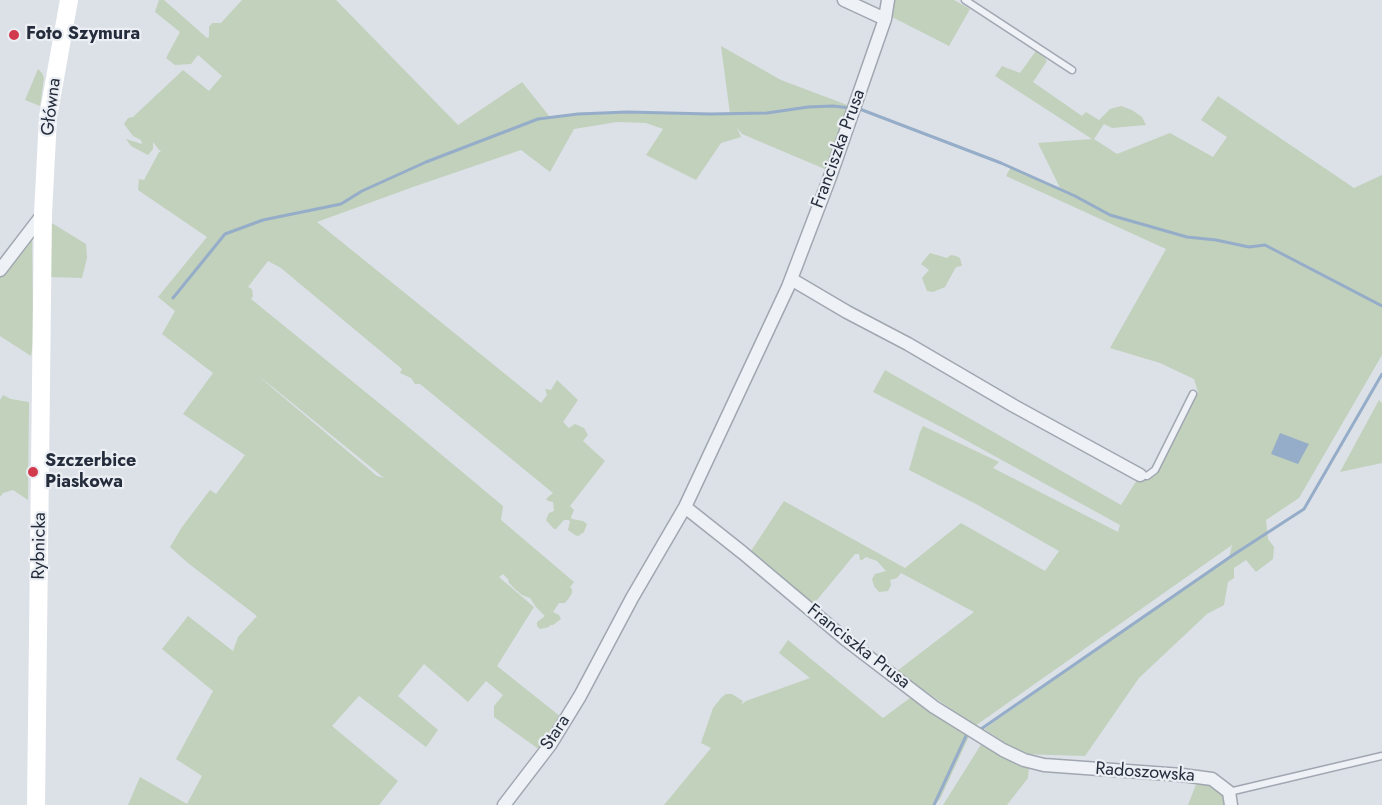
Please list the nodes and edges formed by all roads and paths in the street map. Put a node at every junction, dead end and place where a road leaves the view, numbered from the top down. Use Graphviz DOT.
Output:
graph roads {
  1 [pos="69,0"];
  2 [pos="844,0"];
  3 [pos="888,0"];
  4 [pos="965,0"];
  5 [pos="885,19"];
  6 [pos="1072,70"];
  7 [pos="43,214"];
  8 [pos="0,270"];
  9 [pos="791,279"];
  10 [pos="1193,394"];
  11 [pos="1140,475"];
  12 [pos="685,507"];
  13 [pos="601,657"];
  14 [pos="1382,756"];
  15 [pos="1044,765"];
  16 [pos="1230,799"];
  17 [pos="36,805"];
  18 [pos="504,805"];
  1 -- 7 [label="street, Główna"];
  2 -- 5 [label="street"];
  3 -- 5 [label="street, Franciszka Prusa"];
  4 -- 6 [label="lane"];
  5 -- 9 [label="street, Franciszka Prusa"];
  7 -- 8 [label="street"];
  7 -- 17 [label="street, Rybnicka"];
  9 -- 11 [label="street"];
  9 -- 12 [label="street, Franciszka Prusa"];
  10 -- 11 [label="lane"];
  12 -- 13 [label="street, Franciszka Prusa"];
  12 -- 15 [label="street, Franciszka Prusa"];
  13 -- 18 [label="street, Stara"];
  14 -- 16 [label="lane"];
  15 -- 16 [label="street, Radoszowska"];
}
